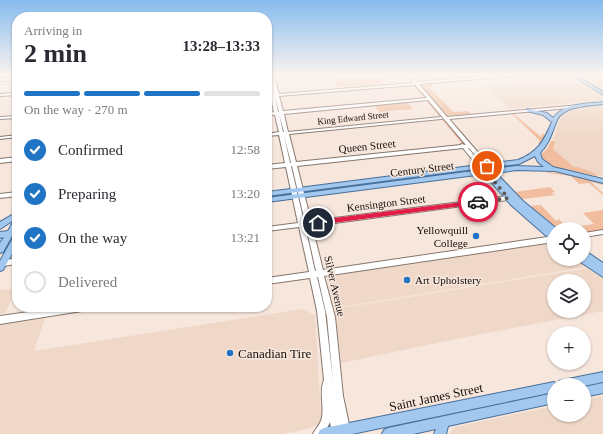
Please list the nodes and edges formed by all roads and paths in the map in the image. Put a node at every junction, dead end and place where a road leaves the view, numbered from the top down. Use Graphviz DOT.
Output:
graph roads {
  1 [pos="275,95"];
  2 [pos="424,95"];
  3 [pos="427,99"];
  4 [pos="603,103"];
  5 [pos="580,106"];
  6 [pos="530,110"];
  7 [pos="279,113"];
  8 [pos="272,114"];
  9 [pos="12,117"];
  10 [pos="0,118"];
  11 [pos="443,118"];
  12 [pos="554,121"];
  13 [pos="284,133"];
  14 [pos="272,134"];
  15 [pos="12,137"];
  16 [pos="0,138"];
  17 [pos="467,146"];
  18 [pos="537,153"];
  19 [pos="12,160"];
  20 [pos="0,161"];
  21 [pos="294,164"];
  22 [pos="288,165"];
  23 [pos="272,167"];
  24 [pos="486,169"];
  25 [pos="555,169"];
  26 [pos="603,181"];
  27 [pos="298,193"];
  28 [pos="272,194"];
  29 [pos="12,195"];
  30 [pos="0,196"];
  31 [pos="508,198"];
  32 [pos="272,199"];
  33 [pos="12,219"];
  34 [pos="305,224"];
  35 [pos="547,225"];
  36 [pos="0,227"];
  37 [pos="272,228"];
  38 [pos="12,229"];
  39 [pos="12,231"];
  40 [pos="603,232"];
  41 [pos="547,233"];
  42 [pos="591,234"];
  43 [pos="0,235"];
  44 [pos="12,235"];
  45 [pos="547,240"];
  46 [pos="12,246"];
  47 [pos="0,250"];
  48 [pos="11,250"];
  49 [pos="591,258"];
  50 [pos="12,263"];
  51 [pos="591,265"];
  52 [pos="1,266"];
  53 [pos="603,267"];
  54 [pos="317,273"];
  55 [pos="603,274"];
  56 [pos="272,280"];
  57 [pos="54,312"];
  58 [pos="0,320"];
  59 [pos="328,376"];
  60 [pos="603,377"];
  61 [pos="591,379"];
  62 [pos="547,388"];
  63 [pos="603,388"];
  64 [pos="591,391"];
  65 [pos="547,399"];
  66 [pos="445,421"];
  67 [pos="424,425"];
  68 [pos="341,432"];
  69 [pos="318,434"];
  70 [pos="324,434"];
  71 [pos="388,434"];
  72 [pos="440,434"];
  1 -- 7 [label="street, Silver Avenue"];
  2 -- 3 [label="street"];
  3 -- 7 [label="street"];
  3 -- 11 [label="street"];
  4 -- 5 [label="main road, King Edward Street"];
  5 -- 6 [label="street, King Edward Street"];
  5 -- 12 [label="main road"];
  6 -- 11 [label="street, King Edward Street"];
  6 -- 12 [label="main road"];
  7 -- 8 [label="street"];
  7 -- 13 [label="street, Silver Avenue"];
  9 -- 10 [label="street"];
  11 -- 13 [label="street, King Edward Street"];
  11 -- 17 [label="street"];
  12 -- 18 [label="main road"];
  13 -- 14 [label="street, King Edward Street"];
  13 -- 21 [label="street, Silver Avenue"];
  13 -- 22 [label="street, Silver Avenue"];
  15 -- 16 [label="street"];
  17 -- 21 [label="street, Queen Street"];
  17 -- 24 [label="street"];
  18 -- 24 [label="main road, Century Street"];
  18 -- 25 [label="main road"];
  19 -- 20 [label="street"];
  21 -- 22 [label="street, Queen Street"];
  21 -- 27 [label="street, Silver Avenue"];
  22 -- 23 [label="street, Queen Street"];
  22 -- 27 [label="street, Silver Avenue"];
  24 -- 25 [label="main road, Century Street"];
  24 -- 27 [label="main road, Century Street"];
  24 -- 31 [label="main road"];
  24 -- 35 [label="main road"];
  25 -- 26 [label="main road, Century Street"];
  27 -- 28 [label="main road, Century Street"];
  27 -- 32 [label="main road, Century Street"];
  27 -- 34 [label="street, Silver Avenue"];
  29 -- 30 [label="street"];
  31 -- 34 [label="street, Kensington Street"];
  31 -- 41 [label="main road"];
  33 -- 36 [label="main road"];
  34 -- 37 [label="street, Kensington Street"];
  34 -- 54 [label="street, Silver Avenue"];
  36 -- 38 [label="main road"];
  39 -- 43 [label="main road"];
  40 -- 42 [label="street"];
  44 -- 47 [label="main road"];
  45 -- 54 [label="street"];
  46 -- 48 [label="main road"];
  48 -- 52 [label="main road"];
  49 -- 53 [label="main road"];
  50 -- 52 [label="street"];
  51 -- 55 [label="main road"];
  54 -- 56 [label="street"];
  54 -- 59 [label="street, Silver Avenue"];
  54 -- 68 [label="street, Silver Avenue"];
  57 -- 58 [label="street"];
  59 -- 68 [label="street, Silver Avenue"];
  59 -- 69 [label="street"];
  60 -- 61 [label="main road"];
  62 -- 67 [label="main road, Saint James Street"];
  63 -- 64 [label="main road"];
  65 -- 66 [label="main road, Saint James Street"];
  66 -- 67 [label="main road, Saint James Street"];
  66 -- 72 [label="main road"];
  67 -- 68 [label="main road, Saint James Street"];
  67 -- 71 [label="main road, Saint James Street"];
  68 -- 70 [label="main road, Saint James Street"];
}
